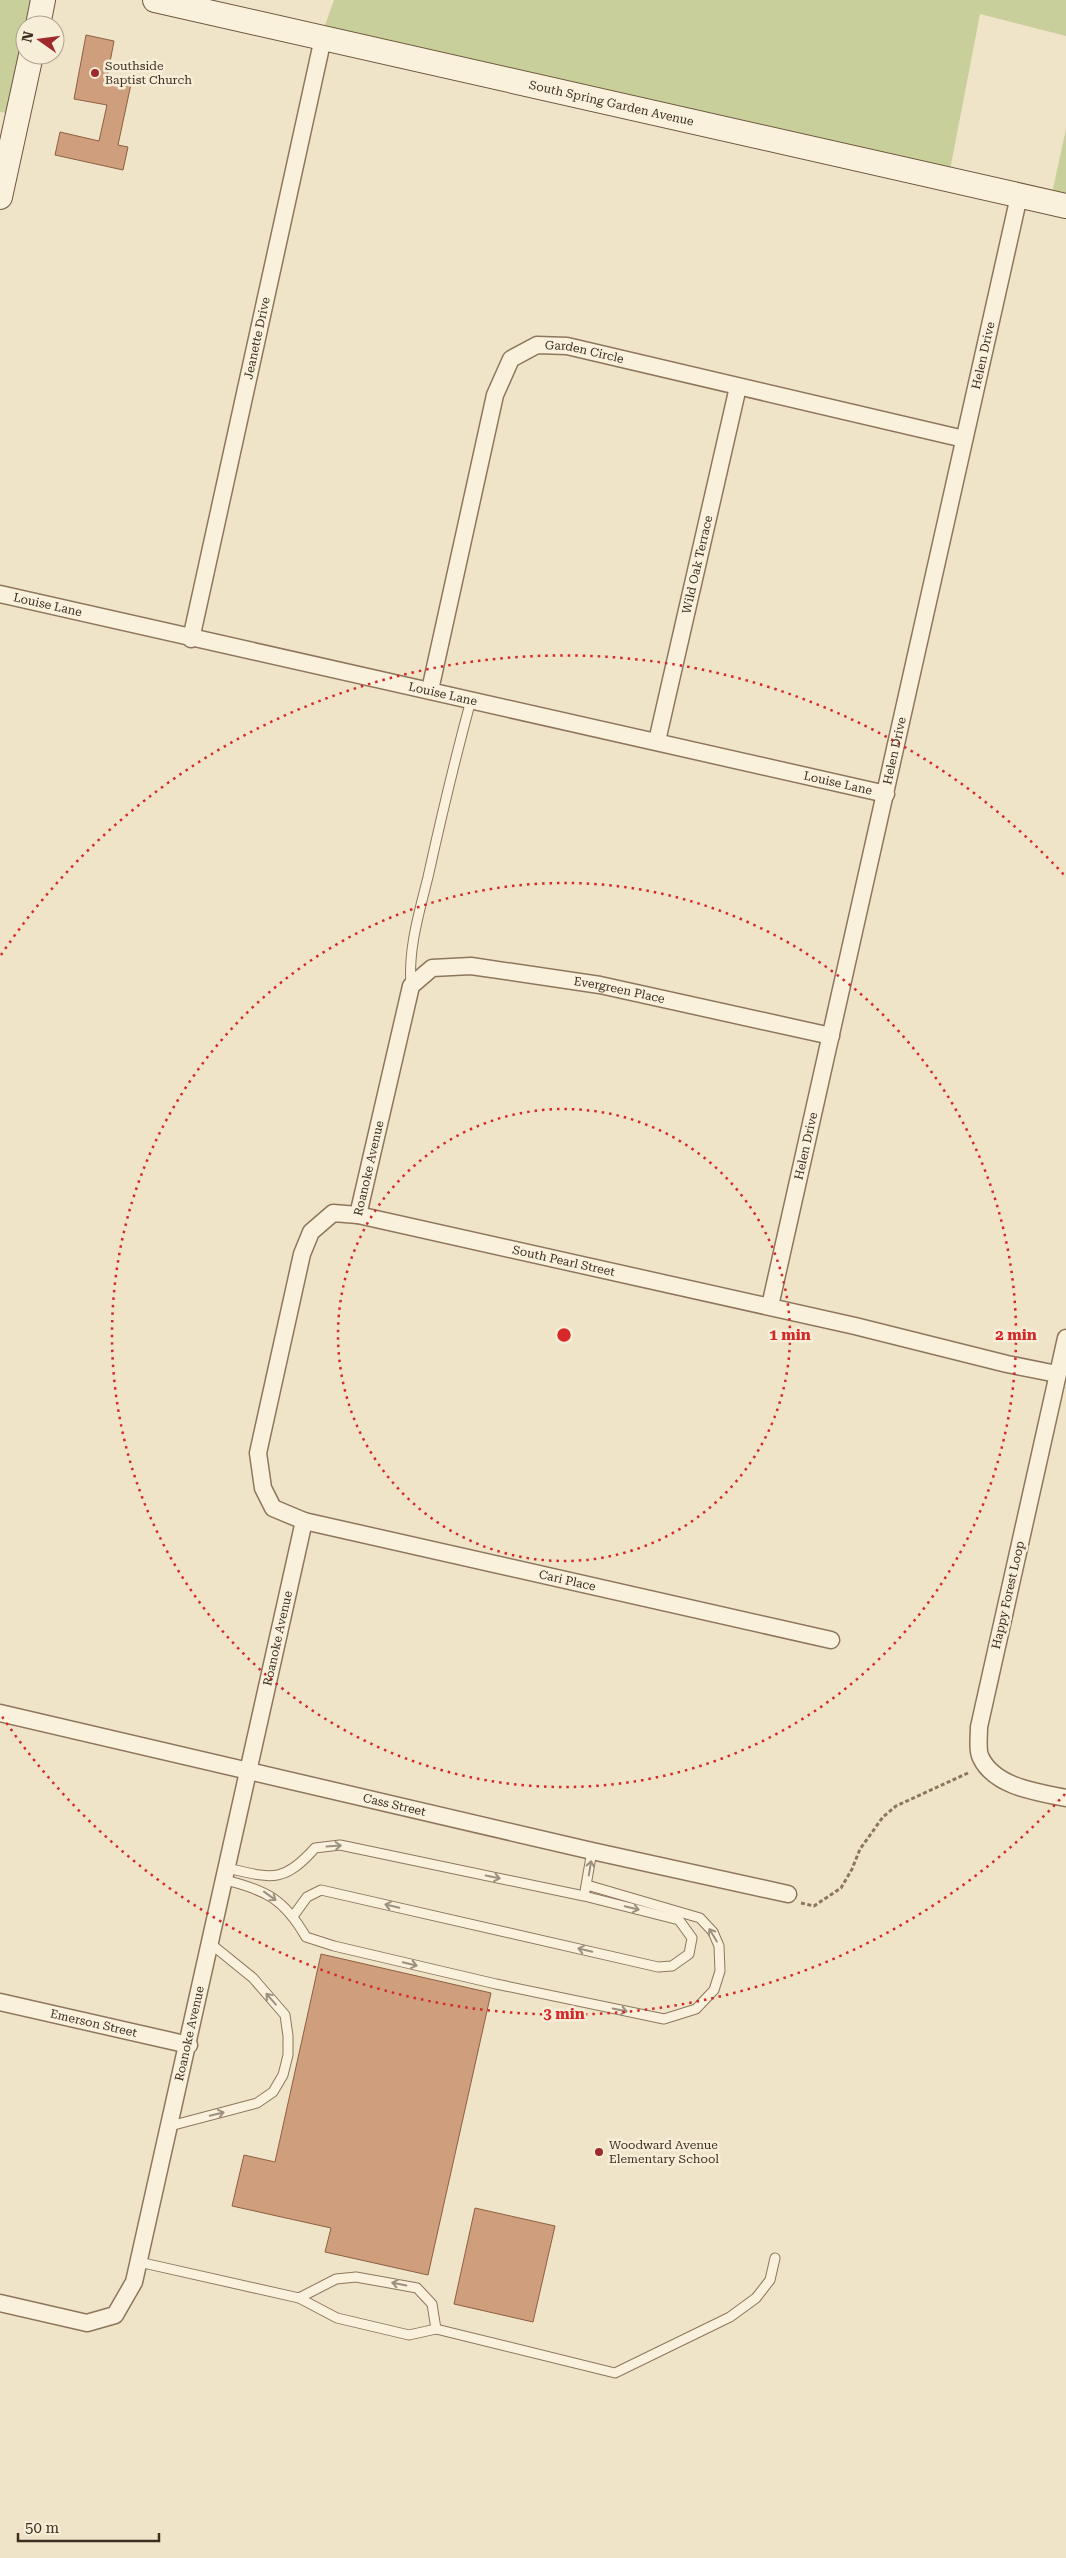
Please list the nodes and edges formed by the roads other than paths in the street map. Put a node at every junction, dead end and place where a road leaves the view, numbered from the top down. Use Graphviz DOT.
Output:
graph roads {
  1 [pos="43,0"];
  2 [pos="155,0"];
  3 [pos="40,15"];
  4 [pos="323,38"];
  5 [pos="29,65"];
  6 [pos="1019,196"];
  7 [pos="0,197"];
  8 [pos="1066,206"];
  9 [pos="738,387"];
  10 [pos="964,439"];
  11 [pos="0,594"];
  12 [pos="191,639"];
  13 [pos="430,690"];
  14 [pos="471,700"];
  15 [pos="657,741"];
  16 [pos="886,794"];
  17 [pos="411,986"];
  18 [pos="832,1036"];
  19 [pos="358,1215"];
  20 [pos="770,1306"];
  21 [pos="1066,1338"];
  22 [pos="1057,1374"];
  23 [pos="304,1521"];
  24 [pos="831,1640"];
  25 [pos="0,1713"];
  26 [pos="248,1770"];
  27 [pos="1066,1798"];
  28 [pos="592,1851"];
  29 [pos="226,1874"];
  30 [pos="587,1885"];
  31 [pos="788,1894"];
  32 [pos="584,1896"];
  33 [pos="294,1916"];
  34 [pos="211,1944"];
  35 [pos="0,2002"];
  36 [pos="189,2045"];
  37 [pos="170,2126"];
  38 [pos="775,2258"];
  39 [pos="139,2262"];
  40 [pos="299,2298"];
  41 [pos="0,2303"];
  42 [pos="436,2330"];
  1 -- 3 [label="street"];
  2 -- 4 [label="street, South Spring Garden Avenue"];
  4 -- 6 [label="street, South Spring Garden Avenue"];
  4 -- 12 [label="street, Jeanette Drive"];
  5 -- 7 [label="street"];
  6 -- 8 [label="street, South Spring Garden Avenue"];
  6 -- 10 [label="street, Helen Drive"];
  9 -- 10 [label="street, Garden Circle"];
  9 -- 13 [label="street, Garden Circle"];
  9 -- 15 [label="street, Wild Oak Terrace"];
  10 -- 16 [label="street, Helen Drive"];
  11 -- 12 [label="street, Louise Lane"];
  12 -- 13 [label="street, Louise Lane"];
  13 -- 14 [label="street, Louise Lane"];
  14 -- 15 [label="street, Louise Lane"];
  14 -- 17 [label="lane"];
  15 -- 16 [label="street, Louise Lane"];
  16 -- 18 [label="street, Helen Drive"];
  17 -- 18 [label="street, Evergreen Place"];
  17 -- 19 [label="street, Roanoke Avenue"];
  18 -- 20 [label="street, Helen Drive"];
  19 -- 20 [label="street, South Pearl Street"];
  19 -- 23 [label="street, Roanoke Avenue"];
  20 -- 22 [label="street, South Pearl Street"];
  21 -- 22 [label="street, Happy Forest Loop"];
  22 -- 27 [label="street, Happy Forest Loop"];
  23 -- 24 [label="street, Cari Place"];
  23 -- 26 [label="street, Roanoke Avenue"];
  25 -- 26 [label="street, Cass Street"];
  26 -- 28 [label="street, Cass Street"];
  26 -- 29 [label="street, Roanoke Avenue"];
  30 -- 28 [label="lane, one-way"];
  28 -- 31 [label="street, Cass Street"];
  29 -- 32 [label="lane, one-way"];
  29 -- 33 [label="lane, one-way"];
  29 -- 34 [label="street, Roanoke Avenue"];
  30 -- 32 [label="lane"];
  33 -- 30 [label="lane, one-way"];
  32 -- 33 [label="lane, one-way"];
  34 -- 36 [label="street, Roanoke Avenue"];
  37 -- 34 [label="lane, one-way"];
  35 -- 36 [label="street, Emerson Street"];
  36 -- 37 [label="street, Roanoke Avenue"];
  37 -- 39 [label="street, Roanoke Avenue"];
  38 -- 42 [label="lane"];
  39 -- 40 [label="lane"];
  39 -- 41 [label="street, Roanoke Avenue"];
  40 -- 42 [label="lane"];
  42 -- 40 [label="lane, one-way"];
}
